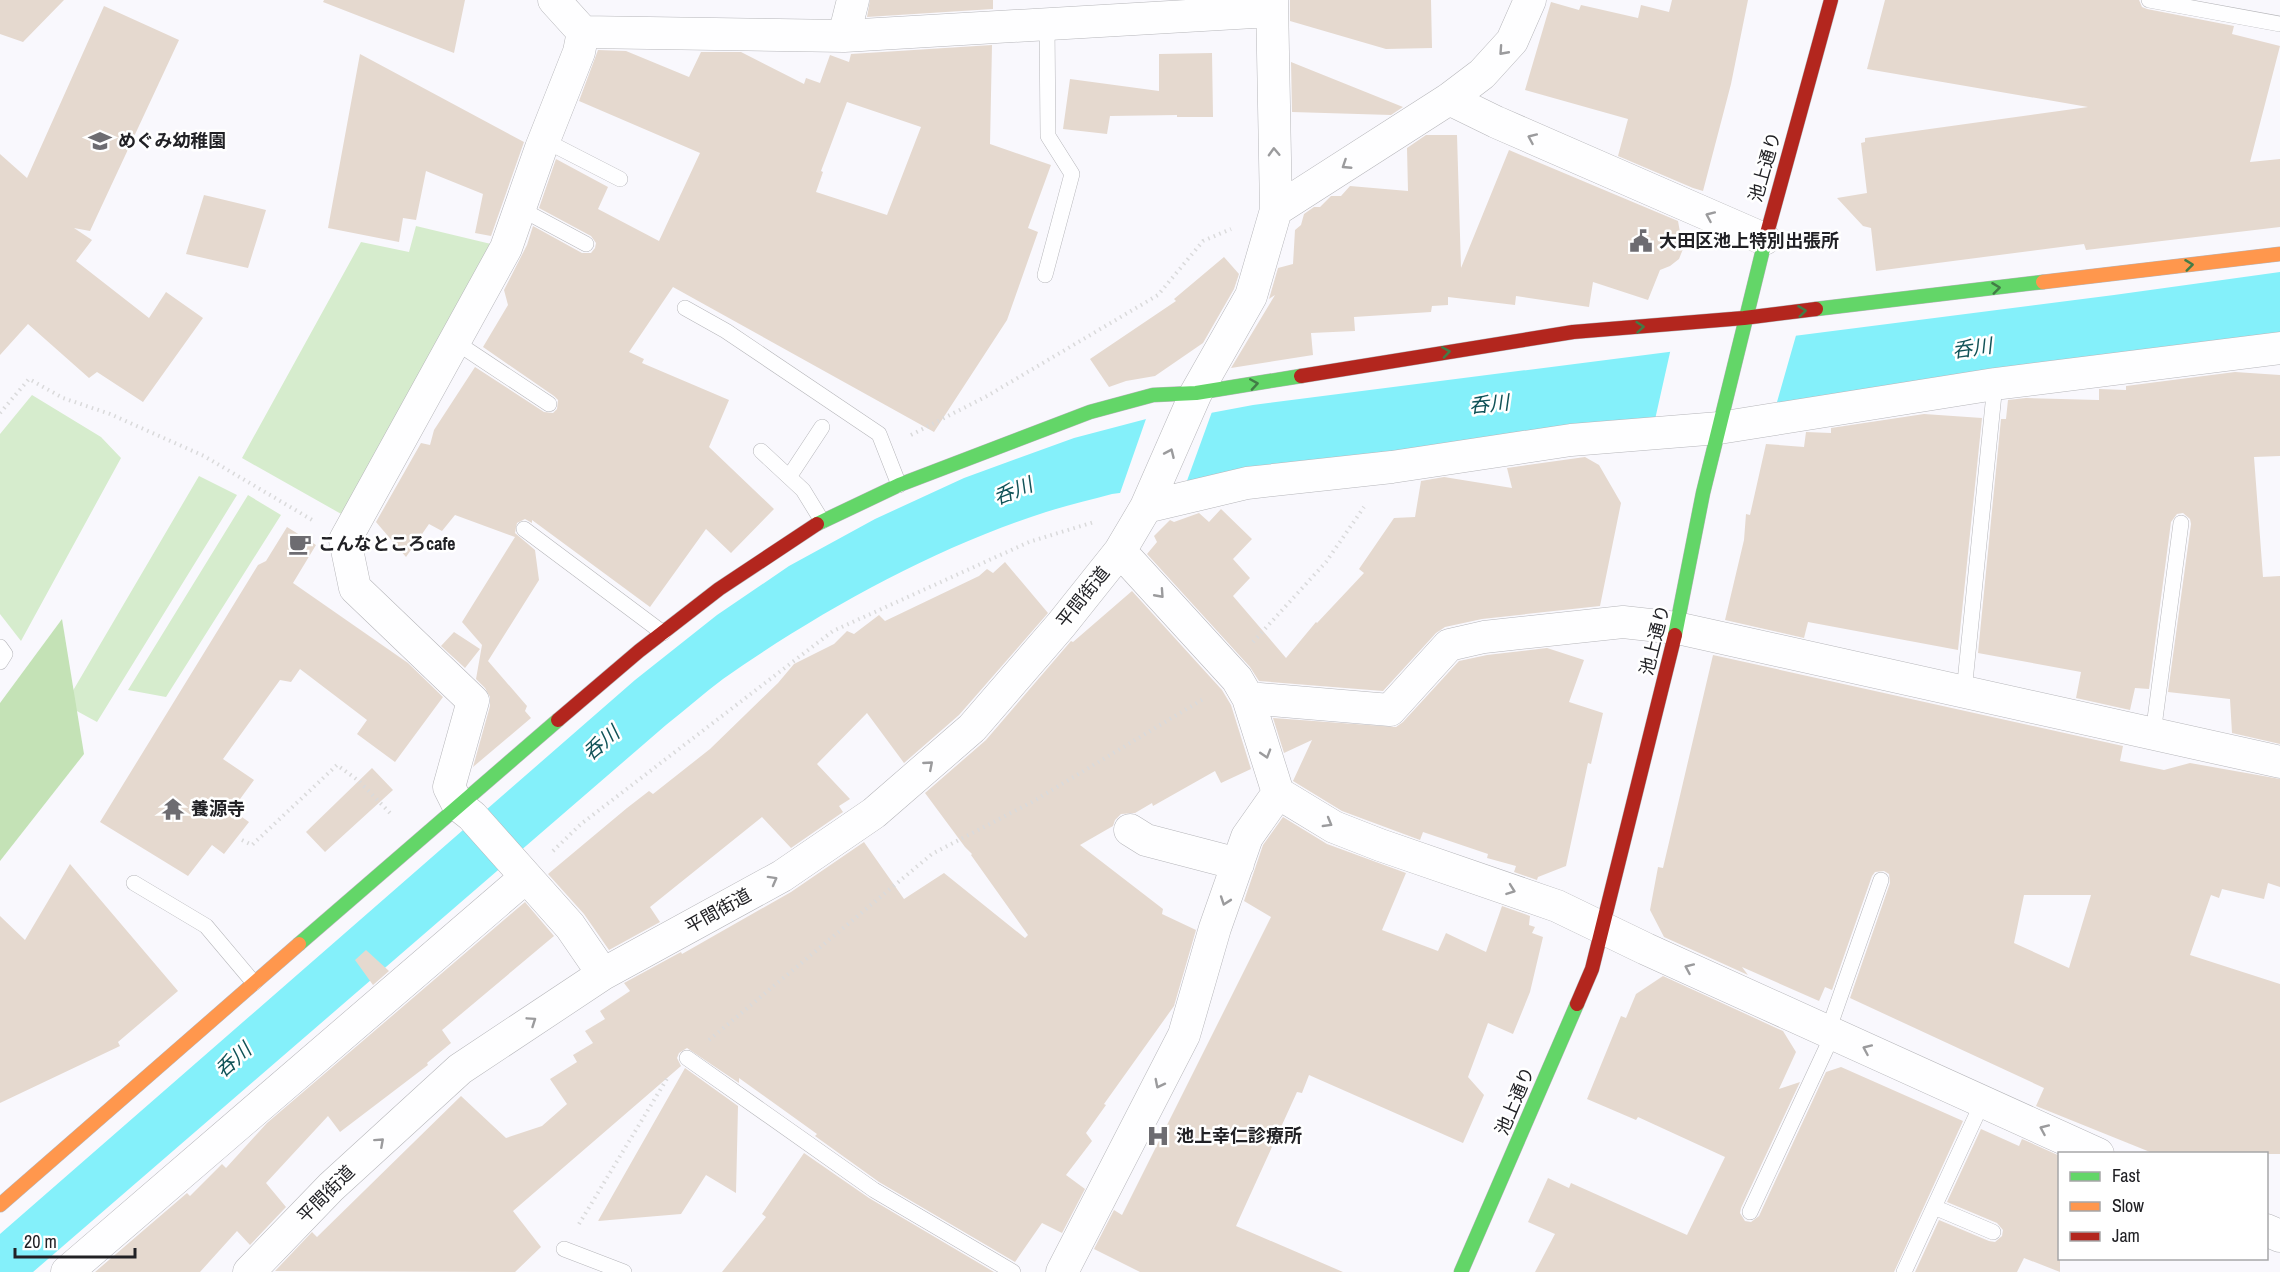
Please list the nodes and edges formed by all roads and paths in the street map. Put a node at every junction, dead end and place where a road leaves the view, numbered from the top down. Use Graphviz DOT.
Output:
graph roads {
  1 [pos="554,0"];
  2 [pos="853,0"];
  3 [pos="1530,0"];
  4 [pos="1831,0"];
  5 [pos="2149,0"];
  6 [pos="1272,6"];
  7 [pos="1047,24"];
  8 [pos="2280,24"];
  9 [pos="584,33"];
  10 [pos="844,36"];
  11 [pos="1449,99"];
  12 [pos="544,140"];
  13 [pos="620,179"];
  14 [pos="519,208"];
  15 [pos="1276,210"];
  16 [pos="1764,239"];
  17 [pos="586,244"];
  18 [pos="2280,254"];
  19 [pos="1045,275"];
  20 [pos="685,308"];
  21 [pos="1742,325"];
  22 [pos="454,342"];
  23 [pos="2280,348"];
  24 [pos="1995,384"];
  25 [pos="1193,400"];
  26 [pos="549,404"];
  27 [pos="0,413"];
  28 [pos="1720,423"];
  29 [pos="822,428"];
  30 [pos="884,450"];
  31 [pos="761,451"];
  32 [pos="1392,467"];
  33 [pos="789,477"];
  34 [pos="899,485"];
  35 [pos="1147,503"];
  36 [pos="822,520"];
  37 [pos="1096,522"];
  38 [pos="2181,523"];
  39 [pos="524,529"];
  40 [pos="345,540"];
  41 [pos="1120,551"];
  42 [pos="1677,628"];
  43 [pos="663,633"];
  44 [pos="0,646"];
  45 [pos="0,662"];
  46 [pos="1238,682"];
  47 [pos="1964,692"];
  48 [pos="2153,734"];
  49 [pos="2280,762"];
  50 [pos="1278,793"];
  51 [pos="465,811"];
  52 [pos="1130,830"];
  53 [pos="242,840"];
  54 [pos="417,841"];
  55 [pos="1238,864"];
  56 [pos="524,874"];
  57 [pos="1881,880"];
  58 [pos="134,883"];
  59 [pos="1602,929"];
  60 [pos="603,974"];
  61 [pos="254,983"];
  62 [pos="1830,1033"];
  63 [pos="687,1058"];
  64 [pos="1983,1101"];
  65 [pos="2094,1152"];
  66 [pos="0,1205"];
  67 [pos="1934,1207"];
  68 [pos="1750,1212"];
  69 [pos="1993,1232"];
  70 [pos="564,1249"];
  71 [pos="1463,1271"];
  72 [pos="68,1272"];
  73 [pos="249,1272"];
  74 [pos="624,1272"];
  75 [pos="1013,1272"];
  76 [pos="1062,1272"];
  77 [pos="1904,1272"];
  1 -- 9 [label="street"];
  2 -- 10 [label="street"];
  3 -- 11 [label="street, one-way"];
  4 -- 16 [label="street, 池上通り"];
  5 -- 8 [label="lane"];
  6 -- 7 [label="street"];
  15 -- 6 [label="street, one-way"];
  7 -- 10 [label="street"];
  7 -- 19 [label="lane"];
  9 -- 10 [label="street"];
  9 -- 12 [label="street"];
  11 -- 15 [label="street, one-way"];
  16 -- 11 [label="street, one-way"];
  12 -- 13 [label="lane"];
  12 -- 14 [label="street"];
  14 -- 17 [label="lane"];
  14 -- 22 [label="street"];
  15 -- 25 [label="street"];
  15 -- 30 [label="path"];
  16 -- 21 [label="street, 池上通り"];
  21 -- 18 [label="street, one-way"];
  20 -- 30 [label="lane"];
  25 -- 21 [label="street, one-way"];
  21 -- 28 [label="street, 池上通り"];
  22 -- 26 [label="lane"];
  22 -- 40 [label="street"];
  23 -- 24 [label="street"];
  24 -- 28 [label="street"];
  24 -- 47 [label="lane"];
  25 -- 34 [label="street"];
  35 -- 25 [label="street, 平間街道, one-way"];
  27 -- 40 [label="path"];
  28 -- 32 [label="street"];
  28 -- 42 [label="street, 池上通り"];
  29 -- 33 [label="lane"];
  30 -- 34 [label="lane"];
  31 -- 33 [label="lane"];
  32 -- 35 [label="street"];
  32 -- 46 [label="path"];
  33 -- 36 [label="lane"];
  34 -- 36 [label="street"];
  35 -- 41 [label="street, 平間街道"];
  36 -- 43 [label="street"];
  37 -- 56 [label="path"];
  38 -- 48 [label="lane"];
  39 -- 43 [label="lane"];
  40 -- 51 [label="street"];
  41 -- 46 [label="street, one-way"];
  60 -- 41 [label="street, 平間街道, one-way"];
  42 -- 46 [label="street"];
  42 -- 47 [label="street"];
  42 -- 59 [label="street, 池上通り"];
  43 -- 51 [label="street"];
  44 -- 45 [label="lane"];
  46 -- 50 [label="street, one-way"];
  46 -- 63 [label="path"];
  47 -- 48 [label="street"];
  48 -- 49 [label="street"];
  50 -- 55 [label="street"];
  50 -- 59 [label="street, one-way"];
  51 -- 54 [label="street"];
  51 -- 56 [label="street"];
  52 -- 55 [label="street"];
  53 -- 54 [label="path"];
  54 -- 61 [label="street"];
  55 -- 76 [label="street, one-way"];
  56 -- 60 [label="street"];
  56 -- 72 [label="street"];
  57 -- 62 [label="lane"];
  58 -- 61 [label="lane"];
  62 -- 59 [label="street, one-way"];
  59 -- 71 [label="street, 池上通り"];
  73 -- 60 [label="street, 平間街道, one-way"];
  61 -- 66 [label="street"];
  64 -- 62 [label="street, one-way"];
  62 -- 68 [label="lane"];
  63 -- 70 [label="path"];
  63 -- 75 [label="lane"];
  65 -- 64 [label="street, one-way"];
  64 -- 67 [label="lane"];
  67 -- 69 [label="lane"];
  67 -- 77 [label="lane"];
  70 -- 74 [label="lane"];
}
